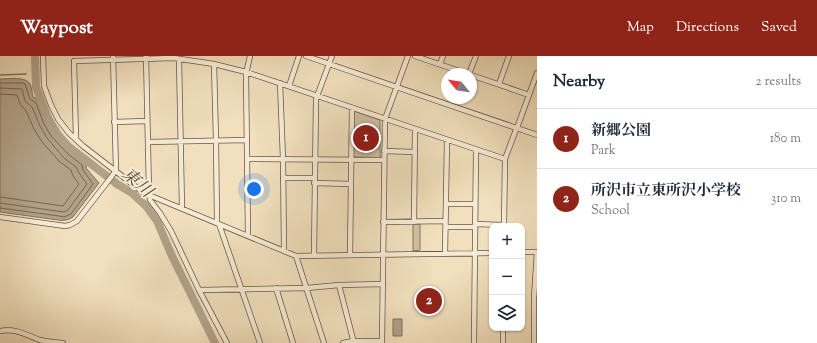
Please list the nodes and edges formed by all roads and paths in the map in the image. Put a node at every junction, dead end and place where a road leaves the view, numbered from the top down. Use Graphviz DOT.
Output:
graph roads {
  1 [pos="43,56"];
  2 [pos="250,56"];
  3 [pos="299,56"];
  4 [pos="306,56"];
  5 [pos="332,56"];
  6 [pos="408,56"];
  7 [pos="415,56"];
  8 [pos="443,56"];
  9 [pos="476,56"];
  10 [pos="509,56"];
  11 [pos="146,57"];
  12 [pos="113,58"];
  13 [pos="179,59"];
  14 [pos="214,64"];
  15 [pos="329,64"];
  16 [pos="440,64"];
  17 [pos="452,68"];
  18 [pos="471,68"];
  19 [pos="246,72"];
  20 [pos="537,73"];
  21 [pos="477,77"];
  22 [pos="280,84"];
  23 [pos="498,84"];
  24 [pos="289,86"];
  25 [pos="397,87"];
  26 [pos="529,95"];
  27 [pos="317,96"];
  28 [pos="352,108"];
  29 [pos="385,119"];
  30 [pos="114,122"];
  31 [pos="147,122"];
  32 [pos="517,128"];
  33 [pos="415,130"];
  34 [pos="537,135"];
  35 [pos="76,139"];
  36 [pos="216,140"];
  37 [pos="247,140"];
  38 [pos="447,140"];
  39 [pos="180,141"];
  40 [pos="148,142"];
  41 [pos="476,150"];
  42 [pos="384,151"];
  43 [pos="415,152"];
  44 [pos="248,159"];
  45 [pos="283,159"];
  46 [pos="315,159"];
  47 [pos="351,159"];
  48 [pos="505,159"];
  49 [pos="384,160"];
  50 [pos="116,170"];
  51 [pos="283,178"];
  52 [pos="314,181"];
  53 [pos="351,184"];
  54 [pos="150,195"];
  55 [pos="446,204"];
  56 [pos="475,204"];
  57 [pos="182,208"];
  58 [pos="0,217"];
  59 [pos="383,222"];
  60 [pos="414,222"];
  61 [pos="504,223"];
  62 [pos="218,224"];
  63 [pos="446,224"];
  64 [pos="475,226"];
  65 [pos="489,226"];
  66 [pos="248,236"];
  67 [pos="284,251"];
  68 [pos="525,252"];
  69 [pos="537,252"];
  70 [pos="474,253"];
  71 [pos="489,253"];
  72 [pos="445,254"];
  73 [pos="350,255"];
  74 [pos="384,255"];
  75 [pos="296,256"];
  76 [pos="314,256"];
  77 [pos="383,284"];
  78 [pos="339,285"];
  79 [pos="241,288"];
  80 [pos="276,288"];
  81 [pos="307,288"];
  82 [pos="199,290"];
  83 [pos="0,331"];
  84 [pos="503,331"];
  85 [pos="353,342"];
  86 [pos="382,342"];
  87 [pos="63,343"];
  88 [pos="227,343"];
  89 [pos="260,343"];
  90 [pos="293,343"];
  91 [pos="324,343"];
  92 [pos="343,343"];
  93 [pos="474,343"];
  94 [pos="503,343"];
  95 [pos="534,343"];
  1 -- 35 [label="street"];
  2 -- 19 [label="street"];
  3 -- 24 [label="street"];
  4 -- 15 [label="street"];
  5 -- 15 [label="street"];
  6 -- 25 [label="street"];
  7 -- 16 [label="street"];
  8 -- 16 [label="street"];
  9 -- 18 [label="street"];
  10 -- 23 [label="street"];
  11 -- 12 [label="street"];
  11 -- 13 [label="street"];
  11 -- 31 [label="street"];
  12 -- 30 [label="street"];
  12 -- 35 [label="street"];
  13 -- 14 [label="street"];
  13 -- 39 [label="street"];
  14 -- 19 [label="street"];
  14 -- 36 [label="street"];
  15 -- 25 [label="street"];
  15 -- 27 [label="street"];
  16 -- 17 [label="street"];
  19 -- 22 [label="street"];
  19 -- 37 [label="street"];
  20 -- 26 [label="street"];
  21 -- 23 [label="street"];
  22 -- 24 [label="street"];
  22 -- 45 [label="street"];
  23 -- 26 [label="street"];
  24 -- 27 [label="street"];
  25 -- 29 [label="street"];
  25 -- 32 [label="street"];
  26 -- 32 [label="street"];
  27 -- 28 [label="street"];
  27 -- 46 [label="street"];
  28 -- 29 [label="street"];
  28 -- 47 [label="street"];
  29 -- 33 [label="street"];
  29 -- 42 [label="street"];
  30 -- 31 [label="street"];
  30 -- 50 [label="street"];
  31 -- 40 [label="street"];
  32 -- 34 [label="street"];
  32 -- 48 [label="street"];
  33 -- 38 [label="street"];
  33 -- 43 [label="street"];
  35 -- 50 [label="street"];
  36 -- 37 [label="street"];
  36 -- 39 [label="street"];
  36 -- 62 [label="street"];
  37 -- 44 [label="street"];
  38 -- 41 [label="street"];
  38 -- 55 [label="street"];
  39 -- 40 [label="street"];
  39 -- 57 [label="street"];
  40 -- 54 [label="street"];
  41 -- 48 [label="street"];
  41 -- 56 [label="street"];
  42 -- 43 [label="street"];
  42 -- 49 [label="street"];
  43 -- 60 [label="street"];
  44 -- 45 [label="street"];
  44 -- 66 [label="street"];
  45 -- 46 [label="street"];
  45 -- 51 [label="street"];
  46 -- 47 [label="street"];
  46 -- 52 [label="street"];
  47 -- 49 [label="street"];
  47 -- 53 [label="street"];
  48 -- 61 [label="street"];
  49 -- 59 [label="street"];
  50 -- 54 [label="street"];
  50 -- 58 [label="street"];
  51 -- 52 [label="street"];
  51 -- 67 [label="street"];
  52 -- 53 [label="street"];
  52 -- 76 [label="street"];
  53 -- 73 [label="street"];
  54 -- 57 [label="street"];
  54 -- 82 [label="street"];
  55 -- 56 [label="street"];
  55 -- 63 [label="street"];
  56 -- 64 [label="street"];
  57 -- 62 [label="street"];
  59 -- 60 [label="street"];
  59 -- 74 [label="street"];
  60 -- 63 [label="street"];
  62 -- 66 [label="street"];
  62 -- 79 [label="street"];
  63 -- 64 [label="street"];
  63 -- 72 [label="street"];
  64 -- 65 [label="street"];
  64 -- 70 [label="street"];
  66 -- 67 [label="street"];
  67 -- 75 [label="street"];
  68 -- 69 [label="street"];
  69 -- 95 [label="street"];
  70 -- 71 [label="street"];
  70 -- 72 [label="street"];
  70 -- 93 [label="street"];
  72 -- 74 [label="street"];
  73 -- 74 [label="street"];
  73 -- 76 [label="street"];
  74 -- 77 [label="street"];
  75 -- 76 [label="street"];
  75 -- 81 [label="street"];
  77 -- 78 [label="street"];
  77 -- 86 [label="street"];
  78 -- 81 [label="street"];
  78 -- 85 [label="street"];
  79 -- 80 [label="street"];
  79 -- 82 [label="street"];
  79 -- 89 [label="street"];
  80 -- 81 [label="street"];
  80 -- 90 [label="street"];
  81 -- 91 [label="street"];
  82 -- 88 [label="street"];
  83 -- 87 [label="street"];
  84 -- 94 [label="street"];
  85 -- 86 [label="street"];
  85 -- 92 [label="street"];
}
